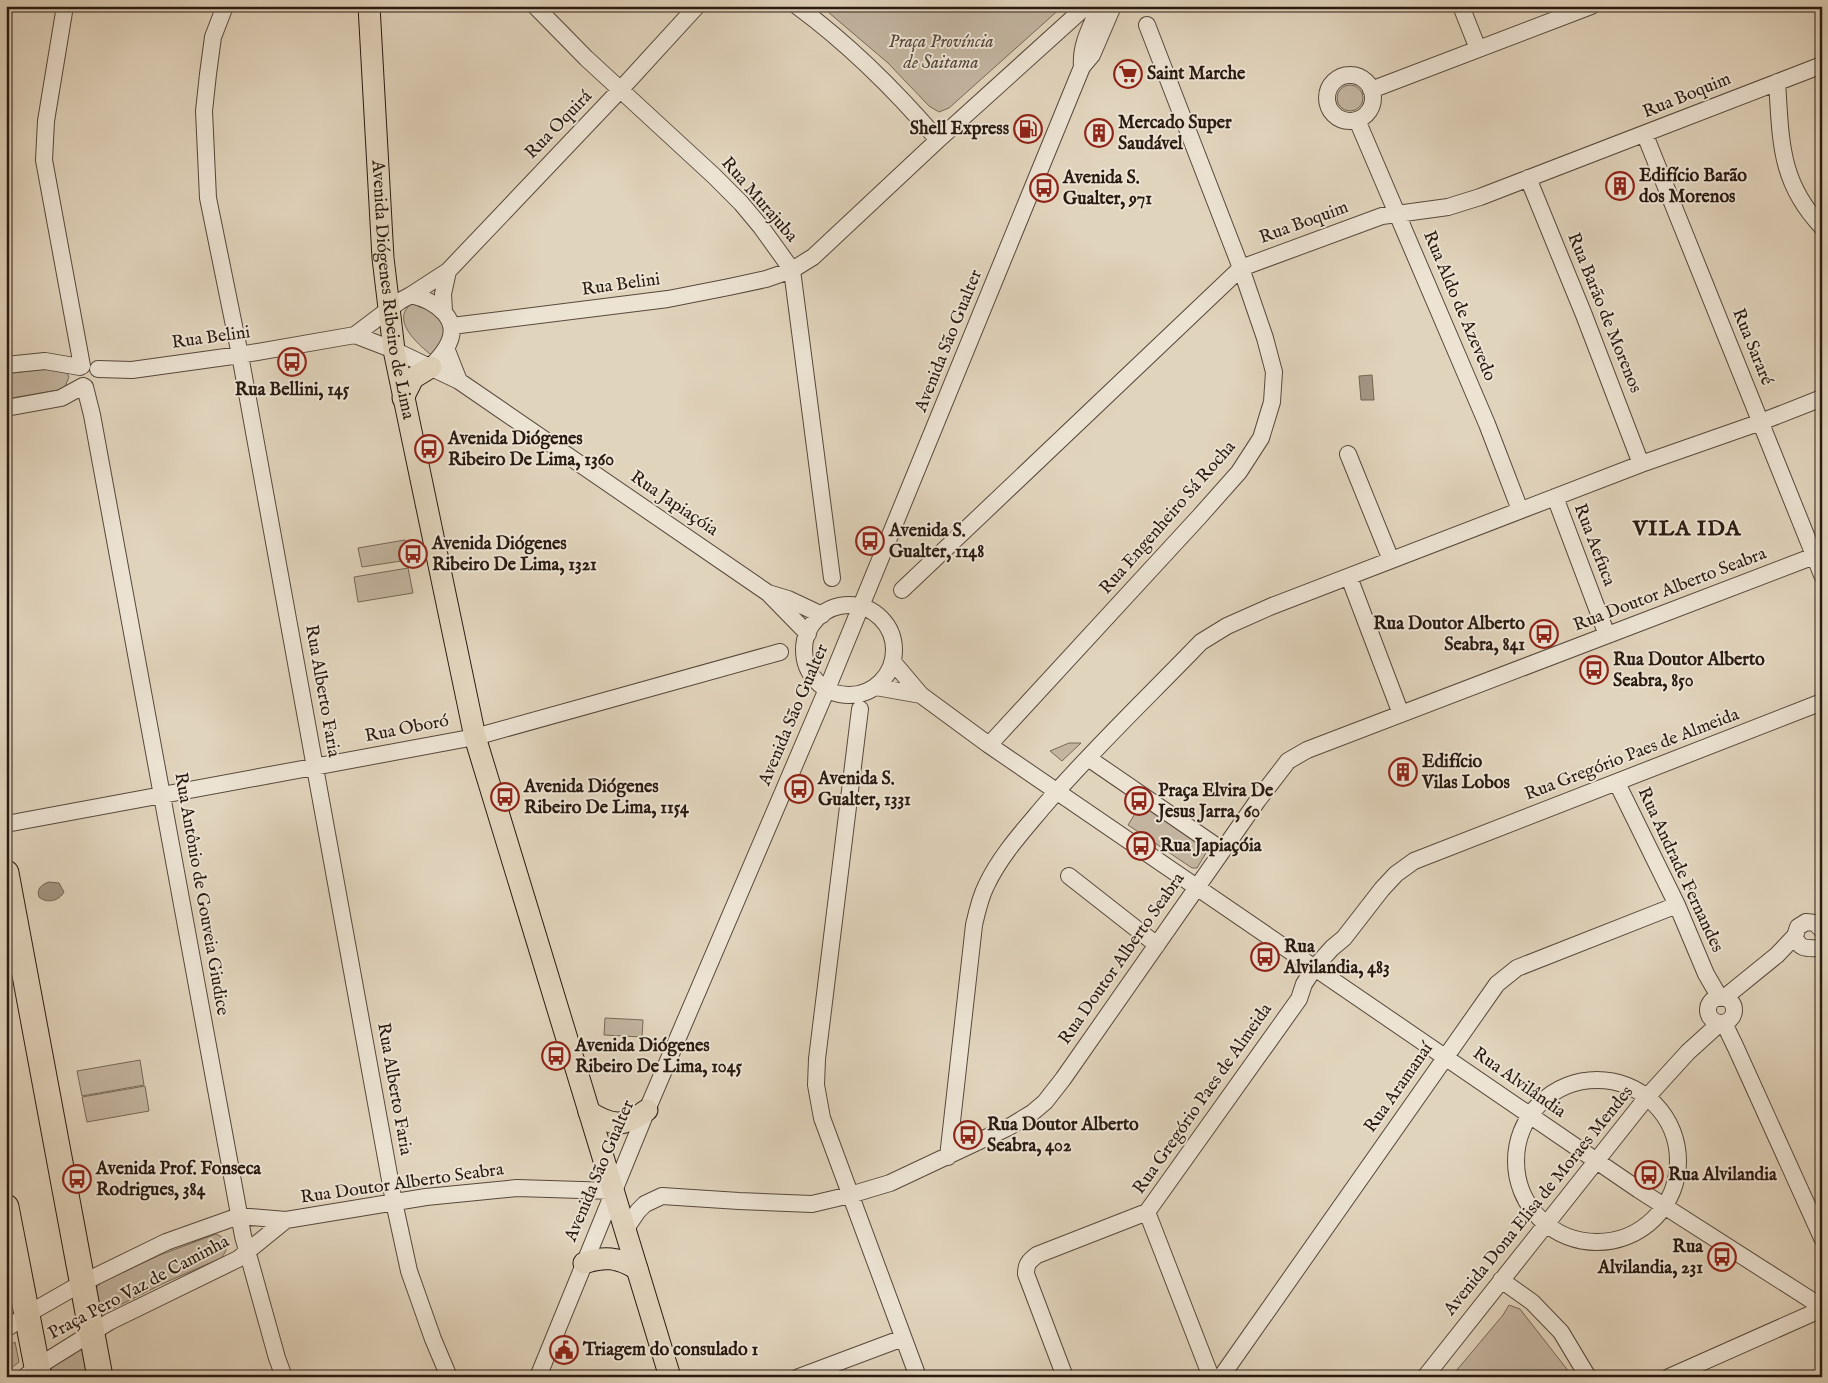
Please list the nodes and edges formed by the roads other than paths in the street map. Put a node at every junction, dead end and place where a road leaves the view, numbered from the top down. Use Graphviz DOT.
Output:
graph roads {
  1 [pos="64,6"];
  2 [pos="225,6"];
  3 [pos="369,6"];
  4 [pos="535,6"];
  5 [pos="697,6"];
  6 [pos="797,6"];
  7 [pos="1113,6"];
  8 [pos="1460,6"];
  9 [pos="1092,7"];
  10 [pos="1585,7"];
  11 [pos="1147,24"];
  12 [pos="1478,49"];
  13 [pos="1822,65"];
  14 [pos="1082,67"];
  15 [pos="1777,82"];
  16 [pos="621,89"];
  17 [pos="1371,90"];
  18 [pos="1357,120"];
  19 [pos="1645,135"];
  20 [pos="938,140"];
  21 [pos="1528,178"];
  22 [pos="1398,213"];
  23 [pos="1822,227"];
  24 [pos="1241,268"];
  25 [pos="792,270"];
  26 [pos="448,271"];
  27 [pos="411,295"];
  28 [pos="388,309"];
  29 [pos="444,311"];
  30 [pos="452,326"];
  31 [pos="356,335"];
  32 [pos="446,348"];
  33 [pos="394,350"];
  34 [pos="240,355"];
  35 [pos="6,365"];
  36 [pos="431,367"];
  37 [pos="89,376"];
  38 [pos="459,381"];
  39 [pos="403,398"];
  40 [pos="1822,398"];
  41 [pos="6,408"];
  42 [pos="1761,422"];
  43 [pos="1348,454"];
  44 [pos="1641,464"];
  45 [pos="1555,497"];
  46 [pos="1520,510"];
  47 [pos="1818,555"];
  48 [pos="1391,560"];
  49 [pos="1822,575"];
  50 [pos="1349,577"];
  51 [pos="832,578"];
  52 [pos="902,590"];
  53 [pos="768,593"];
  54 [pos="861,607"];
  55 [pos="822,615"];
  56 [pos="808,634"];
  57 [pos="1607,635"];
  58 [pos="780,652"];
  59 [pos="893,662"];
  60 [pos="876,687"];
  61 [pos="827,689"];
  62 [pos="921,695"];
  63 [pos="1822,702"];
  64 [pos="860,709"];
  65 [pos="1401,714"];
  66 [pos="475,737"];
  67 [pos="990,746"];
  68 [pos="1088,758"];
  69 [pos="315,767"];
  70 [pos="1617,784"];
  71 [pos="1057,792"];
  72 [pos="163,794"];
  73 [pos="6,824"];
  74 [pos="1222,850"];
  75 [pos="6,873"];
  76 [pos="1070,876"];
  77 [pos="1197,888"];
  78 [pos="1677,905"];
  79 [pos="1819,924"];
  80 [pos="1811,944"];
  81 [pos="1157,945"];
  82 [pos="1320,971"];
  83 [pos="1721,1010"];
  84 [pos="1446,1057"];
  85 [pos="1647,1097"];
  86 [pos="647,1110"];
  87 [pos="589,1112"];
  88 [pos="1529,1114"];
  89 [pos="948,1157"];
  90 [pos="1597,1161"];
  91 [pos="613,1191"];
  92 [pos="850,1195"];
  93 [pos="394,1202"];
  94 [pos="6,1207"];
  95 [pos="1665,1207"];
  96 [pos="1147,1212"];
  97 [pos="239,1216"];
  98 [pos="286,1220"];
  99 [pos="1546,1225"];
  100 [pos="625,1230"];
  101 [pos="1822,1238"];
  102 [pos="248,1251"];
  103 [pos="584,1263"];
  104 [pos="637,1269"];
  105 [pos="1501,1280"];
  106 [pos="82,1283"];
  107 [pos="1817,1301"];
  108 [pos="26,1315"];
  109 [pos="1785,1326"];
  110 [pos="6,1329"];
  111 [pos="92,1333"];
  112 [pos="903,1338"];
  113 [pos="34,1374"];
  114 [pos="100,1377"];
  115 [pos="284,1377"];
  116 [pos="449,1377"];
  117 [pos="538,1377"];
  118 [pos="670,1377"];
  119 [pos="799,1377"];
  120 [pos="918,1377"];
  121 [pos="1066,1377"];
  122 [pos="1211,1377"];
  123 [pos="1221,1377"];
  124 [pos="1425,1377"];
  125 [pos="1588,1377"];
  126 [pos="1669,1377"];
  1 -- 37 [label="street, Rua Antônio de Gouveia Giudice"];
  2 -- 34 [label="street, Rua Alberto Faria"];
  3 -- 28 [label="main road, Avenida Diógenes Ribeiro de Lima"];
  4 -- 16 [label="street, Rua Murajuba"];
  5 -- 16 [label="street, Rua Oquirá"];
  6 -- 20 [label="street"];
  7 -- 14 [label="street, Avenida São Gualter"];
  8 -- 12 [label="street"];
  9 -- 14 [label="street, Avenida São Gualter"];
  9 -- 20 [label="street, Rua Belini"];
  10 -- 12 [label="street"];
  11 -- 24 [label="street, Rua Engenheiro Sá Rocha"];
  12 -- 17 [label="street"];
  13 -- 15 [label="street, Rua Boquim"];
  14 -- 54 [label="street, Avenida São Gualter"];
  15 -- 19 [label="street, Rua Boquim"];
  15 -- 23 [label="street"];
  16 -- 25 [label="street, Rua Murajuba"];
  16 -- 26 [label="street, Rua Oquirá"];
  17 -- 18 [label="street"];
  17 -- 18 [label="street"];
  18 -- 22 [label="street, Rua Aldo de Azevedo"];
  19 -- 21 [label="street, Rua Boquim"];
  19 -- 42 [label="street, Rua Sararé"];
  20 -- 25 [label="street, Rua Belini"];
  21 -- 22 [label="street, Rua Boquim"];
  21 -- 44 [label="street, Rua Barão de Morenos"];
  22 -- 24 [label="street, Rua Boquim"];
  22 -- 46 [label="street, Rua Aldo de Azevedo"];
  24 -- 52 [label="street, Rua Boquim"];
  24 -- 67 [label="street, Rua Engenheiro Sá Rocha"];
  25 -- 30 [label="street, Rua Belini"];
  25 -- 51 [label="street, Rua Murajuba"];
  26 -- 27 [label="street, Rua Oquirá"];
  26 -- 29 [label="street"];
  27 -- 28 [label="street"];
  27 -- 29 [label="street"];
  28 -- 31 [label="street, Rua Belini"];
  28 -- 33 [label="main road, Avenida Diógenes Ribeiro de Lima"];
  29 -- 30 [label="street"];
  30 -- 32 [label="street"];
  31 -- 33 [label="street"];
  31 -- 34 [label="street, Rua Belini"];
  32 -- 36 [label="street"];
  32 -- 38 [label="street"];
  33 -- 36 [label="street"];
  33 -- 39 [label="main road, Avenida Diógenes Ribeiro de Lima"];
  34 -- 37 [label="street, Rua Belini"];
  34 -- 69 [label="street, Rua Alberto Faria"];
  35 -- 37 [label="street, Rua Belini"];
  36 -- 38 [label="street, Rua Japiaçóia"];
  36 -- 39 [label="main road"];
  37 -- 41 [label="street"];
  37 -- 72 [label="street, Rua Antônio de Gouveia Giudice"];
  38 -- 53 [label="street, Rua Japiaçóia"];
  39 -- 66 [label="main road, Avenida Diógenes Ribeiro de Lima"];
  40 -- 42 [label="street"];
  42 -- 44 [label="street"];
  42 -- 47 [label="street, Rua Sararé"];
  43 -- 48 [label="street"];
  44 -- 45 [label="street"];
  45 -- 46 [label="street"];
  45 -- 57 [label="street, Rua Aefuca"];
  46 -- 48 [label="street"];
  47 -- 49 [label="street, Rua Sararé"];
  47 -- 57 [label="street, Rua Doutor Alberto Seabra"];
  48 -- 50 [label="street"];
  50 -- 65 [label="street"];
  50 -- 68 [label="street"];
  53 -- 55 [label="street, Rua Japiaçóia"];
  53 -- 56 [label="street, Rua Japiaçóia"];
  54 -- 55 [label="street"];
  54 -- 59 [label="street"];
  54 -- 61 [label="street, Avenida São Gualter"];
  55 -- 56 [label="street"];
  56 -- 61 [label="street"];
  57 -- 65 [label="street, Rua Doutor Alberto Seabra"];
  58 -- 66 [label="street, Rua Oboró"];
  59 -- 60 [label="street"];
  59 -- 62 [label="street"];
  60 -- 61 [label="street"];
  60 -- 62 [label="street"];
  61 -- 86 [label="street, Avenida São Gualter"];
  62 -- 67 [label="street"];
  63 -- 70 [label="street, Rua Gregório Paes de Almeida"];
  64 -- 92 [label="street"];
  65 -- 74 [label="street, Rua Doutor Alberto Seabra"];
  66 -- 69 [label="street, Rua Oboró"];
  66 -- 87 [label="main road, Avenida Diógenes Ribeiro de Lima"];
  67 -- 71 [label="street"];
  68 -- 71 [label="street"];
  68 -- 74 [label="street"];
  69 -- 72 [label="street, Rua Oboró"];
  69 -- 93 [label="street, Rua Alberto Faria"];
  70 -- 78 [label="street, Rua Andrade Fernandes"];
  70 -- 82 [label="street, Rua Gregório Paes de Almeida"];
  71 -- 77 [label="street"];
  71 -- 89 [label="street"];
  72 -- 73 [label="street, Rua Oboró"];
  72 -- 97 [label="street, Rua Antônio de Gouveia Giudice"];
  74 -- 77 [label="street, Rua Doutor Alberto Seabra"];
  75 -- 106 [label="highway"];
  76 -- 81 [label="street"];
  77 -- 81 [label="street, Rua Doutor Alberto Seabra"];
  77 -- 82 [label="street, Rua Alvilândia"];
  78 -- 83 [label="street, Rua Andrade Fernandes"];
  78 -- 84 [label="street, Rua Aramanaí"];
  79 -- 80 [label="street"];
  80 -- 83 [label="street, Avenida Dona Elisa de Moraes Mendes"];
  81 -- 89 [label="street, Rua Doutor Alberto Seabra"];
  82 -- 84 [label="street, Rua Alvilândia"];
  82 -- 96 [label="street, Rua Gregório Paes de Almeida"];
  83 -- 85 [label="street, Avenida Dona Elisa de Moraes Mendes"];
  83 -- 101 [label="street, Rua Andrade Fernandes"];
  84 -- 88 [label="street, Rua Alvilândia"];
  84 -- 123 [label="street, Rua Aramanaí"];
  85 -- 88 [label="street"];
  85 -- 90 [label="street, Avenida Dona Elisa de Moraes Mendes"];
  85 -- 95 [label="street"];
  86 -- 87 [label="main road"];
  86 -- 91 [label="street, Avenida São Gualter"];
  87 -- 91 [label="main road, Avenida Diógenes Ribeiro de Lima"];
  88 -- 90 [label="street, Rua Alvilândia"];
  88 -- 99 [label="street"];
  89 -- 92 [label="street, Rua Doutor Alberto Seabra"];
  90 -- 95 [label="street, Rua Alvilândia"];
  90 -- 99 [label="street, Avenida Dona Elisa de Moraes Mendes"];
  91 -- 93 [label="street, Rua Doutor Alberto Seabra"];
  91 -- 100 [label="main road, Avenida Diógenes Ribeiro de Lima"];
  91 -- 103 [label="street, Avenida São Gualter"];
  92 -- 100 [label="street, Rua Doutor Alberto Seabra"];
  92 -- 112 [label="street"];
  93 -- 98 [label="street, Rua Doutor Alberto Seabra"];
  93 -- 116 [label="street, Rua Alberto Faria"];
  94 -- 108 [label="highway"];
  95 -- 99 [label="street"];
  95 -- 107 [label="street, Rua Alvilândia"];
  96 -- 121 [label="street, Rua Gregório Paes de Almeida"];
  96 -- 122 [label="street"];
  97 -- 98 [label="street, Rua Doutor Alberto Seabra"];
  97 -- 102 [label="street, Rua Antônio de Gouveia Giudice"];
  97 -- 106 [label="street, Praça Pero Vaz de Caminha"];
  98 -- 102 [label="street, Rua Doutor Alberto Seabra"];
  99 -- 105 [label="street, Avenida Dona Elisa de Moraes Mendes"];
  100 -- 104 [label="main road, Avenida Diógenes Ribeiro de Lima"];
  102 -- 111 [label="street, Praça Pero Vaz de Caminha"];
  102 -- 115 [label="street, Rua Antônio de Gouveia Giudice"];
  103 -- 104 [label="main road"];
  103 -- 117 [label="street, Avenida São Gualter"];
  104 -- 118 [label="main road, Avenida Diógenes Ribeiro de Lima"];
  105 -- 124 [label="street, Avenida Dona Elisa de Moraes Mendes"];
  105 -- 125 [label="street"];
  106 -- 108 [label="street, Praça Pero Vaz de Caminha"];
  106 -- 111 [label="highway"];
  107 -- 109 [label="street"];
  107 -- 109 [label="street"];
  108 -- 110 [label="street, Praça Pero Vaz de Caminha"];
  108 -- 113 [label="highway"];
  109 -- 126 [label="street"];
  111 -- 113 [label="street, Praça Pero Vaz de Caminha"];
  111 -- 114 [label="highway"];
  112 -- 119 [label="street"];
  112 -- 120 [label="street"];
}
